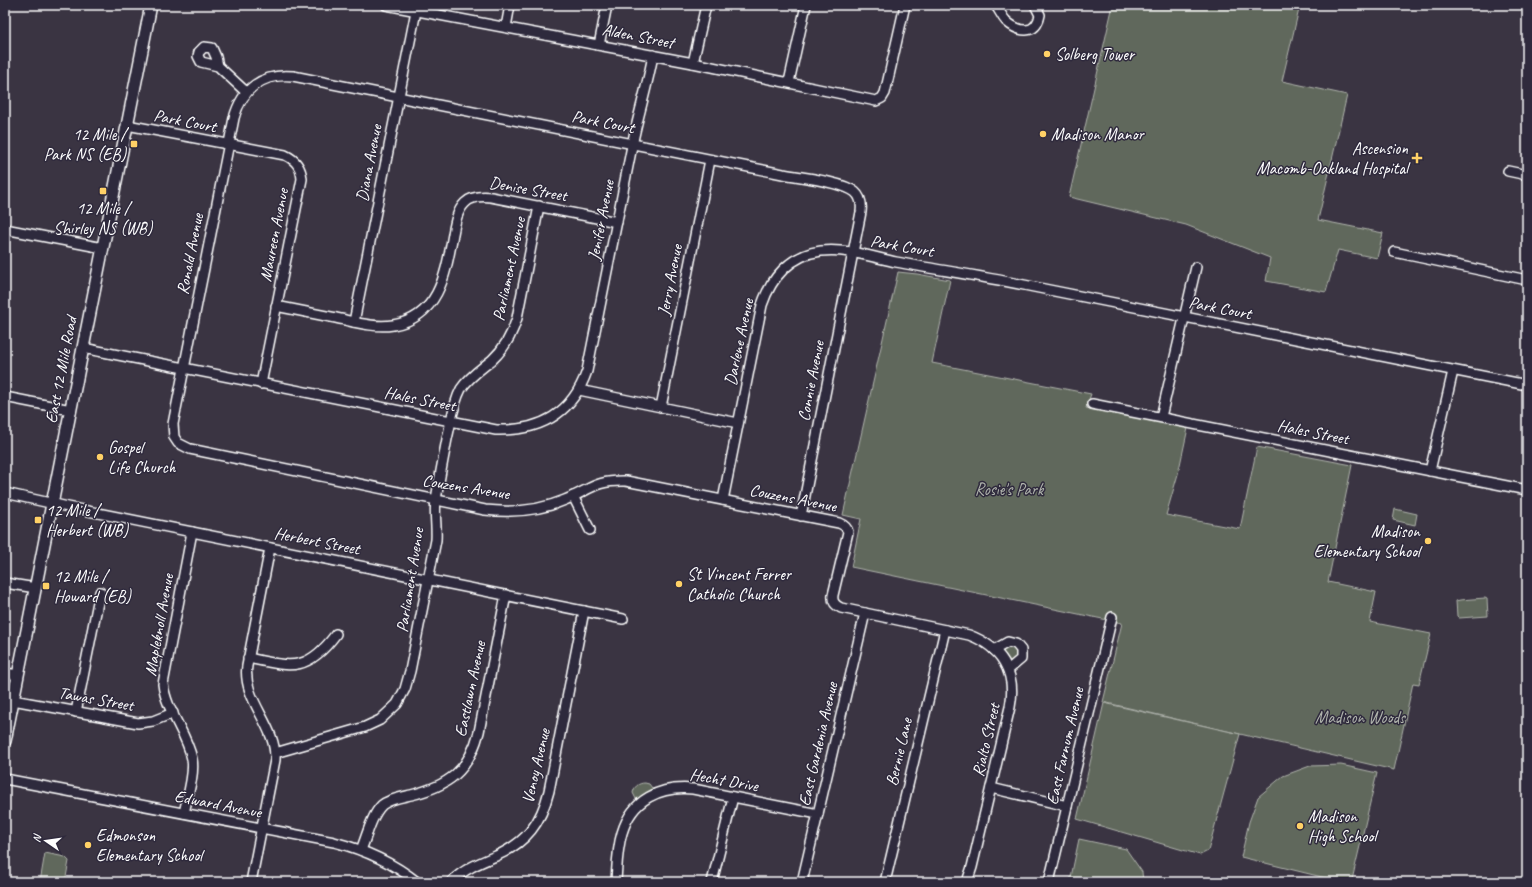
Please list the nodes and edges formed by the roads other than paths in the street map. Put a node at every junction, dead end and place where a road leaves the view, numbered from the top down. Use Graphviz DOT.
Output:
graph roads {
  1 [pos="151,5"];
  2 [pos="386,5"];
  3 [pos="510,5"];
  4 [pos="608,5"];
  5 [pos="706,5"];
  6 [pos="806,5"];
  7 [pos="905,5"];
  8 [pos="1035,5"];
  9 [pos="999,6"];
  10 [pos="416,11"];
  11 [pos="506,27"];
  12 [pos="599,45"];
  13 [pos="653,55"];
  14 [pos="693,63"];
  15 [pos="218,66"];
  16 [pos="789,82"];
  17 [pos="246,92"];
  18 [pos="399,98"];
  19 [pos="127,126"];
  20 [pos="632,144"];
  21 [pos="228,145"];
  22 [pos="710,160"];
  23 [pos="1508,171"];
  24 [pos="1527,175"];
  25 [pos="539,206"];
  26 [pos="617,222"];
  27 [pos="5,229"];
  28 [pos="103,248"];
  29 [pos="1394,252"];
  30 [pos="853,253"];
  31 [pos="1196,267"];
  32 [pos="1527,280"];
  33 [pos="276,306"];
  34 [pos="1184,317"];
  35 [pos="354,322"];
  36 [pos="83,348"];
  37 [pos="183,368"];
  38 [pos="1453,371"];
  39 [pos="261,384"];
  40 [pos="1527,385"];
  41 [pos="579,390"];
  42 [pos="5,397"];
  43 [pos="1092,404"];
  44 [pos="661,407"];
  45 [pos="71,410"];
  46 [pos="1161,417"];
  47 [pos="451,422"];
  48 [pos="738,423"];
  49 [pos="1430,471"];
  50 [pos="1527,490"];
  51 [pos="5,492"];
  52 [pos="573,496"];
  53 [pos="436,500"];
  54 [pos="723,500"];
  55 [pos="52,503"];
  56 [pos="801,516"];
  57 [pos="590,530"];
  58 [pos="192,532"];
  59 [pos="270,548"];
  60 [pos="428,580"];
  61 [pos="5,583"];
  62 [pos="36,588"];
  63 [pos="100,592"];
  64 [pos="506,595"];
  65 [pos="834,603"];
  66 [pos="584,611"];
  67 [pos="865,613"];
  68 [pos="1112,617"];
  69 [pos="623,619"];
  70 [pos="945,630"];
  71 [pos="336,634"];
  72 [pos="994,650"];
  73 [pos="248,658"];
  74 [pos="1008,670"];
  75 [pos="5,673"];
  76 [pos="18,675"];
  77 [pos="13,700"];
  78 [pos="76,712"];
  79 [pos="173,713"];
  80 [pos="5,741"];
  81 [pos="275,753"];
  82 [pos="5,779"];
  83 [pos="991,788"];
  84 [pos="733,797"];
  85 [pos="1067,806"];
  86 [pos="184,813"];
  87 [pos="818,814"];
  88 [pos="262,828"];
  89 [pos="361,850"];
  90 [pos="251,882"];
  91 [pos="417,882"];
  92 [pos="451,882"];
  93 [pos="616,882"];
  94 [pos="712,882"];
  95 [pos="802,882"];
  96 [pos="885,882"];
  97 [pos="966,882"];
  98 [pos="1049,882"];
  1 -- 19 [label="main road, East 12 Mile Road"];
  2 -- 10 [label="street, Alden Street"];
  3 -- 11 [label="street"];
  4 -- 12 [label="street"];
  5 -- 14 [label="street"];
  6 -- 16 [label="street"];
  7 -- 16 [label="street, Alden Street"];
  8 -- 9 [label="street"];
  10 -- 11 [label="street, Alden Street"];
  10 -- 18 [label="street, Diana Avenue"];
  11 -- 12 [label="street, Alden Street"];
  12 -- 13 [label="street, Alden Street"];
  13 -- 14 [label="street, Alden Street"];
  13 -- 20 [label="street, Jenifer Avenue"];
  14 -- 16 [label="street, Alden Street"];
  15 -- 17 [label="street"];
  17 -- 18 [label="street, Park Court"];
  17 -- 21 [label="street, Park Court"];
  18 -- 20 [label="street, Park Court"];
  18 -- 35 [label="street, Diana Avenue"];
  19 -- 21 [label="street, Park Court"];
  19 -- 28 [label="main road, East 12 Mile Road"];
  20 -- 22 [label="street, Park Court"];
  20 -- 26 [label="street, Jenifer Avenue"];
  21 -- 33 [label="street, Maureen Avenue"];
  21 -- 37 [label="street, Ronald Avenue"];
  22 -- 30 [label="street, Park Court"];
  22 -- 44 [label="street, Jerry Avenue"];
  23 -- 24 [label="street"];
  25 -- 26 [label="street, Denise Street"];
  25 -- 35 [label="street, Denise Street"];
  25 -- 47 [label="street, Parliament Avenue"];
  26 -- 41 [label="street, Jenifer Avenue"];
  27 -- 28 [label="street"];
  28 -- 36 [label="main road, East 12 Mile Road"];
  29 -- 32 [label="street"];
  30 -- 34 [label="street, Park Court"];
  30 -- 48 [label="street, Darlene Avenue"];
  30 -- 56 [label="street, Connie Avenue"];
  31 -- 34 [label="street"];
  33 -- 35 [label="street, Denise Street"];
  33 -- 39 [label="street, Maureen Avenue"];
  34 -- 38 [label="street, Park Court"];
  34 -- 46 [label="street"];
  36 -- 37 [label="street, Hales Street"];
  36 -- 45 [label="main road, East 12 Mile Road"];
  37 -- 39 [label="street, Hales Street"];
  37 -- 53 [label="street, Couzens Avenue"];
  38 -- 40 [label="street, Park Court"];
  38 -- 49 [label="street"];
  39 -- 47 [label="street, Hales Street"];
  41 -- 44 [label="street"];
  41 -- 47 [label="street, Hales Street"];
  42 -- 45 [label="street"];
  43 -- 46 [label="street, Hales Street"];
  44 -- 48 [label="street"];
  45 -- 55 [label="main road, East 12 Mile Road"];
  46 -- 49 [label="street, Hales Street"];
  47 -- 53 [label="street, Parliament Avenue"];
  48 -- 54 [label="street, Darlene Avenue"];
  49 -- 50 [label="street, Hales Street"];
  51 -- 55 [label="street, Herbert Street"];
  52 -- 53 [label="street, Couzens Avenue"];
  52 -- 54 [label="street, Couzens Avenue"];
  52 -- 57 [label="street"];
  53 -- 60 [label="street, Parliament Avenue"];
  54 -- 56 [label="street, Couzens Avenue"];
  55 -- 58 [label="street, Herbert Street"];
  55 -- 62 [label="main road, East 12 Mile Road"];
  56 -- 65 [label="street, Couzens Avenue"];
  58 -- 59 [label="street, Herbert Street"];
  58 -- 79 [label="street, Mapleknoll Avenue"];
  59 -- 60 [label="street, Herbert Street"];
  59 -- 73 [label="street"];
  60 -- 64 [label="street, Herbert Street"];
  60 -- 81 [label="street, Parliament Avenue"];
  61 -- 62 [label="street"];
  62 -- 76 [label="main road, East 12 Mile Road"];
  63 -- 78 [label="street"];
  64 -- 66 [label="street, Herbert Street"];
  64 -- 89 [label="street, Eastlawn Avenue"];
  65 -- 67 [label="street, Rialto Street"];
  66 -- 69 [label="street, Herbert Street"];
  66 -- 92 [label="street, Venoy Avenue"];
  67 -- 70 [label="street, Rialto Street"];
  67 -- 87 [label="street, East Gardenia Avenue"];
  68 -- 85 [label="street, East Farnum Avenue"];
  70 -- 72 [label="street, Rialto Street"];
  70 -- 96 [label="street, Bernie Lane"];
  71 -- 73 [label="street"];
  72 -- 74 [label="street, Rialto Street"];
  72 -- 74 [label="street"];
  73 -- 81 [label="street"];
  74 -- 83 [label="street, Rialto Street"];
  75 -- 76 [label="street"];
  76 -- 77 [label="main road, East 12 Mile Road"];
  77 -- 78 [label="street, Tawas Street"];
  77 -- 80 [label="main road, East 12 Mile Road"];
  78 -- 79 [label="street, Tawas Street"];
  79 -- 86 [label="street, Mapleknoll Avenue"];
  81 -- 88 [label="street"];
  82 -- 86 [label="street, Edward Avenue"];
  83 -- 85 [label="street, Rialto Street"];
  83 -- 97 [label="street"];
  84 -- 87 [label="street, Hecht Drive"];
  84 -- 93 [label="street, Hecht Drive"];
  84 -- 94 [label="street"];
  85 -- 98 [label="street, East Farnum Avenue"];
  86 -- 88 [label="street, Edward Avenue"];
  87 -- 95 [label="street, East Gardenia Avenue"];
  88 -- 89 [label="street, Edward Avenue"];
  88 -- 90 [label="street"];
  89 -- 91 [label="street, Edward Avenue"];
}
